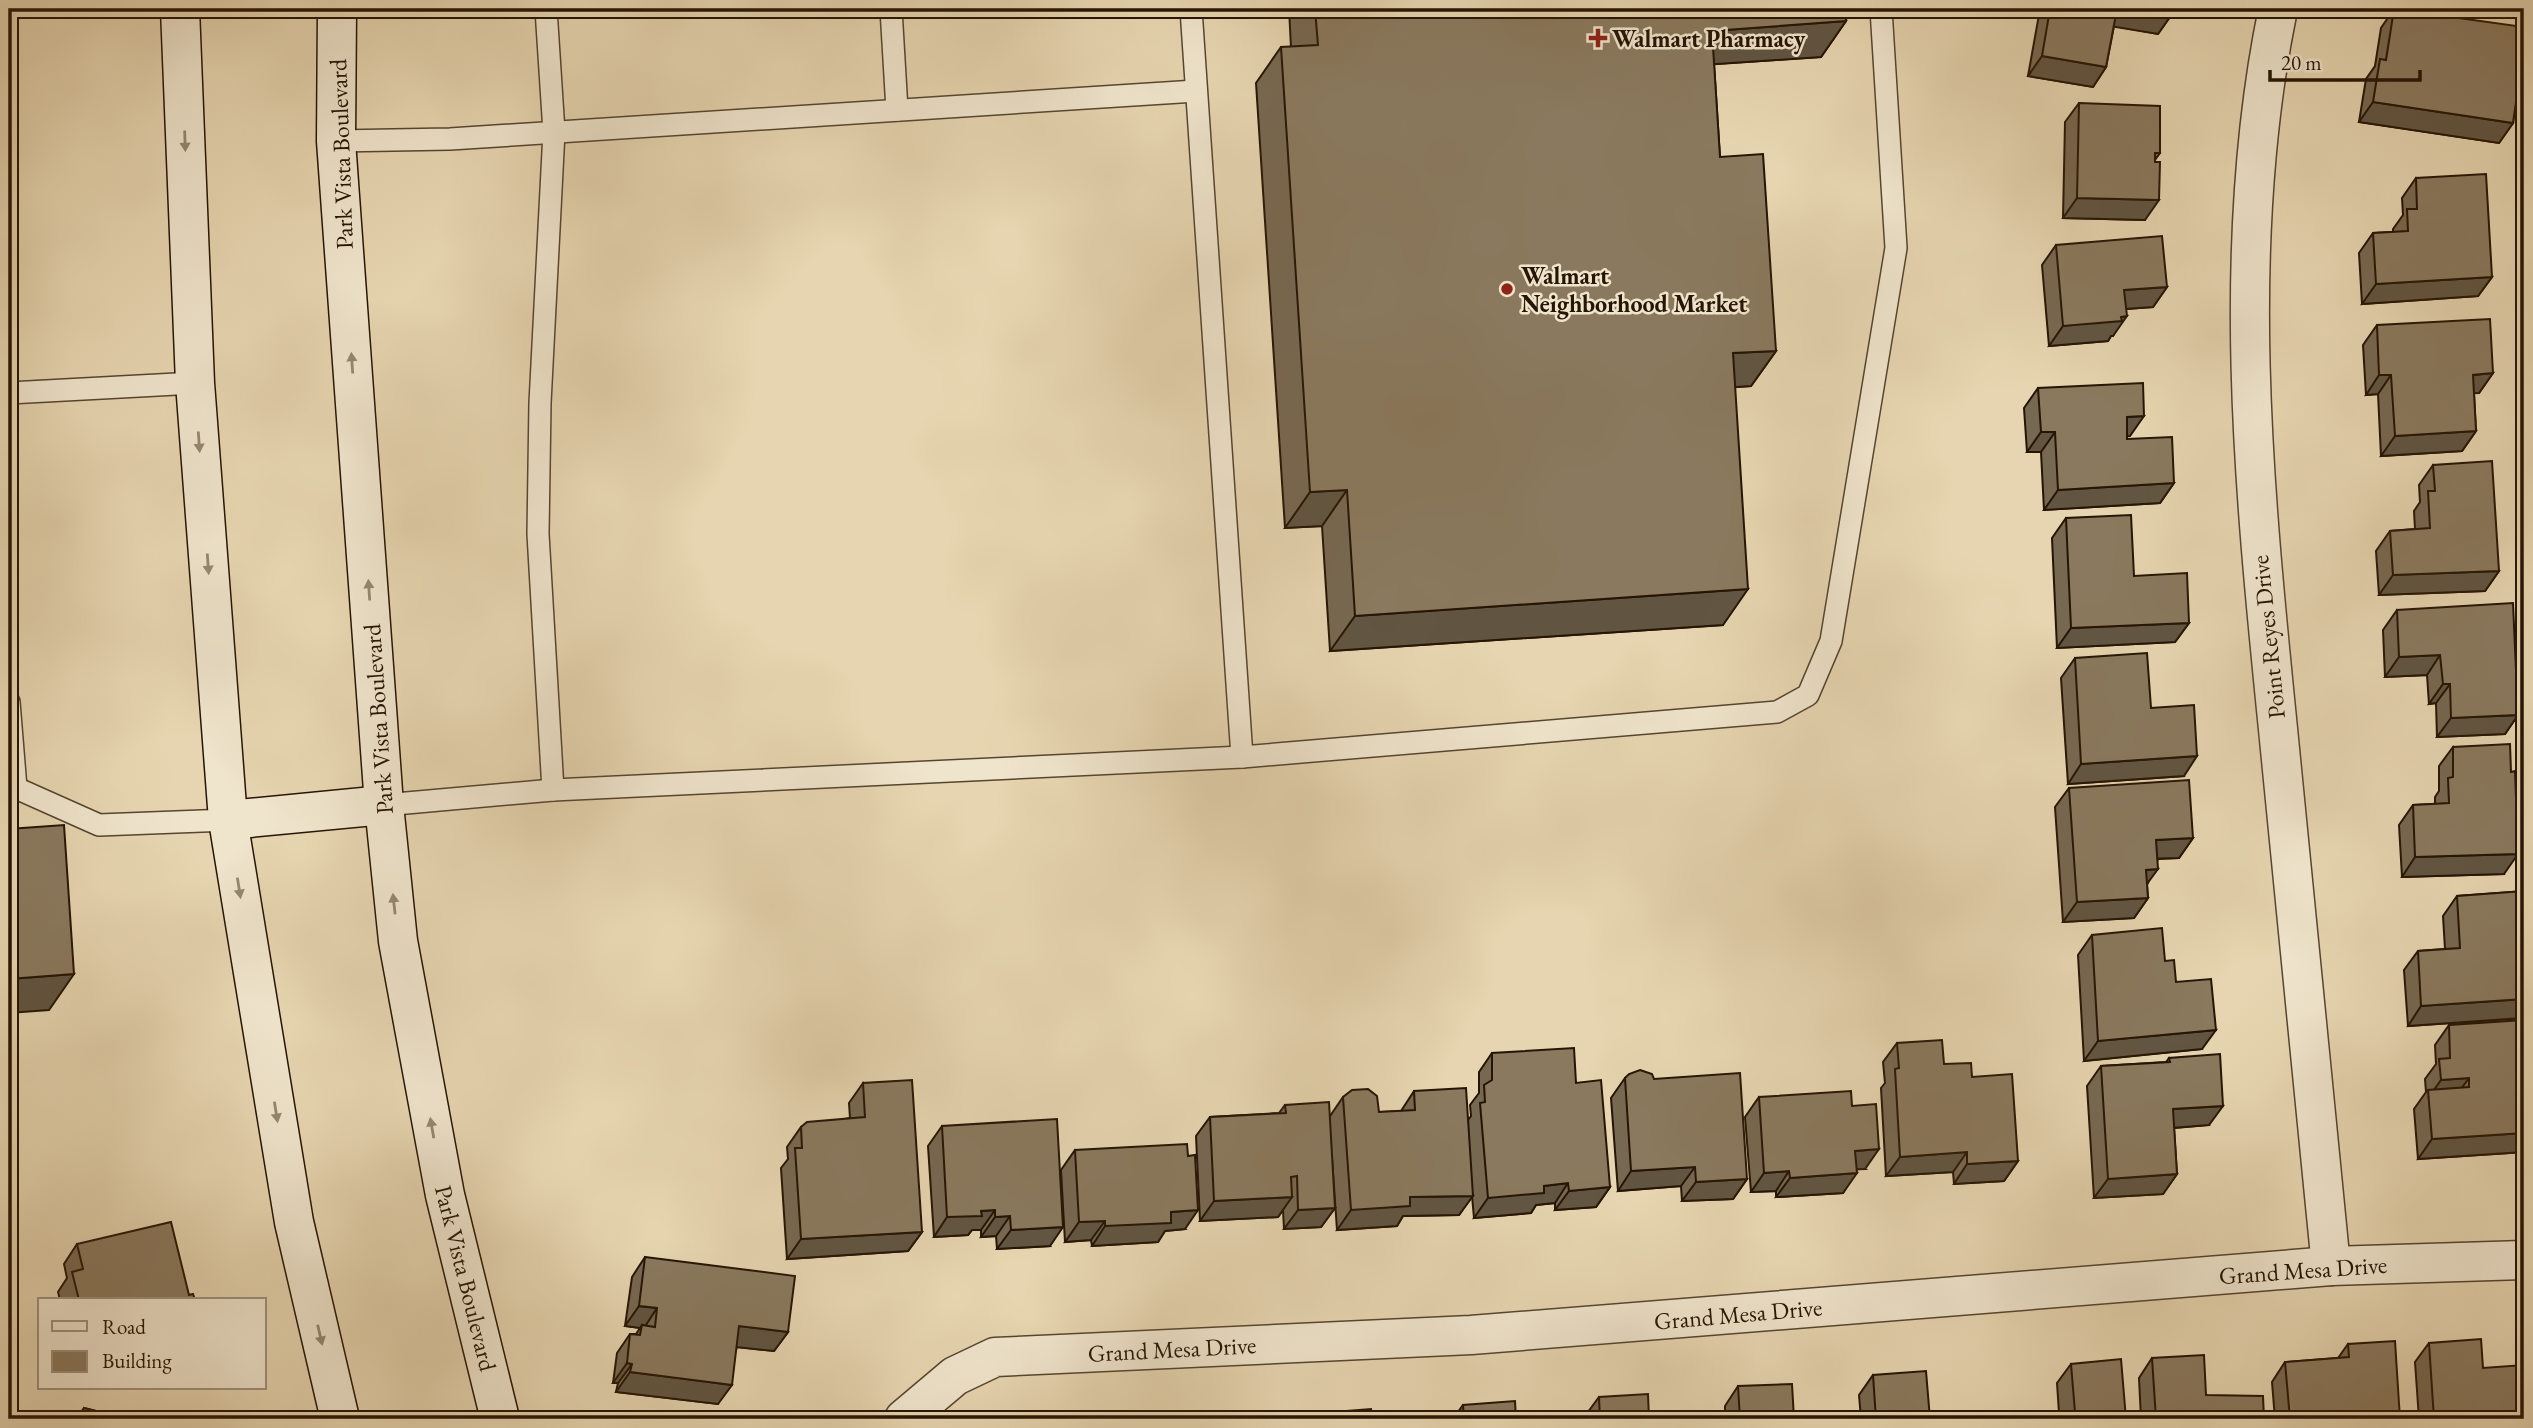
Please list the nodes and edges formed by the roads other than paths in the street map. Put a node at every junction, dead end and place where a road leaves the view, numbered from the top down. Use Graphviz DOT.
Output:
graph roads {
  1 [pos="155,9"];
  2 [pos="180,9"];
  3 [pos="337,9"];
  4 [pos="364,9"];
  5 [pos="546,9"];
  6 [pos="558,9"];
  7 [pos="891,9"];
  8 [pos="1191,9"];
  9 [pos="1881,9"];
  10 [pos="2278,9"];
  11 [pos="182,73"];
  12 [pos="1196,90"];
  13 [pos="897,110"];
  14 [pos="554,132"];
  15 [pos="337,141"];
  16 [pos="195,383"];
  17 [pos="9,393"];
  18 [pos="9,702"];
  19 [pos="1242,757"];
  20 [pos="12,789"];
  21 [pos="553,790"];
  22 [pos="384,805"];
  23 [pos="228,820"];
  24 [pos="2524,1260"];
  25 [pos="2331,1266"];
  26 [pos="340,1419"];
  27 [pos="500,1419"];
  28 [pos="904,1419"];
  1 -- 11 [label="main road"];
  2 -- 11 [label="main road"];
  3 -- 15 [label="main road, Park Vista Boulevard"];
  4 -- 15 [label="main road"];
  5 -- 6 [label="lane"];
  5 -- 14 [label="lane"];
  7 -- 13 [label="lane"];
  8 -- 12 [label="lane"];
  9 -- 19 [label="lane"];
  10 -- 25 [label="main road, Point Reyes Drive"];
  11 -- 16 [label="main road, one-way"];
  12 -- 13 [label="lane"];
  12 -- 19 [label="lane"];
  13 -- 14 [label="lane"];
  14 -- 15 [label="lane"];
  14 -- 21 [label="lane"];
  22 -- 15 [label="main road, Park Vista Boulevard, one-way"];
  16 -- 17 [label="lane"];
  16 -- 23 [label="main road, one-way"];
  18 -- 20 [label="lane"];
  19 -- 21 [label="lane"];
  20 -- 23 [label="lane"];
  21 -- 22 [label="lane"];
  22 -- 23 [label="main road"];
  27 -- 22 [label="main road, Park Vista Boulevard, one-way"];
  23 -- 26 [label="main road, one-way"];
  24 -- 25 [label="main road, Grand Mesa Drive"];
  25 -- 28 [label="main road, Grand Mesa Drive"];
}
